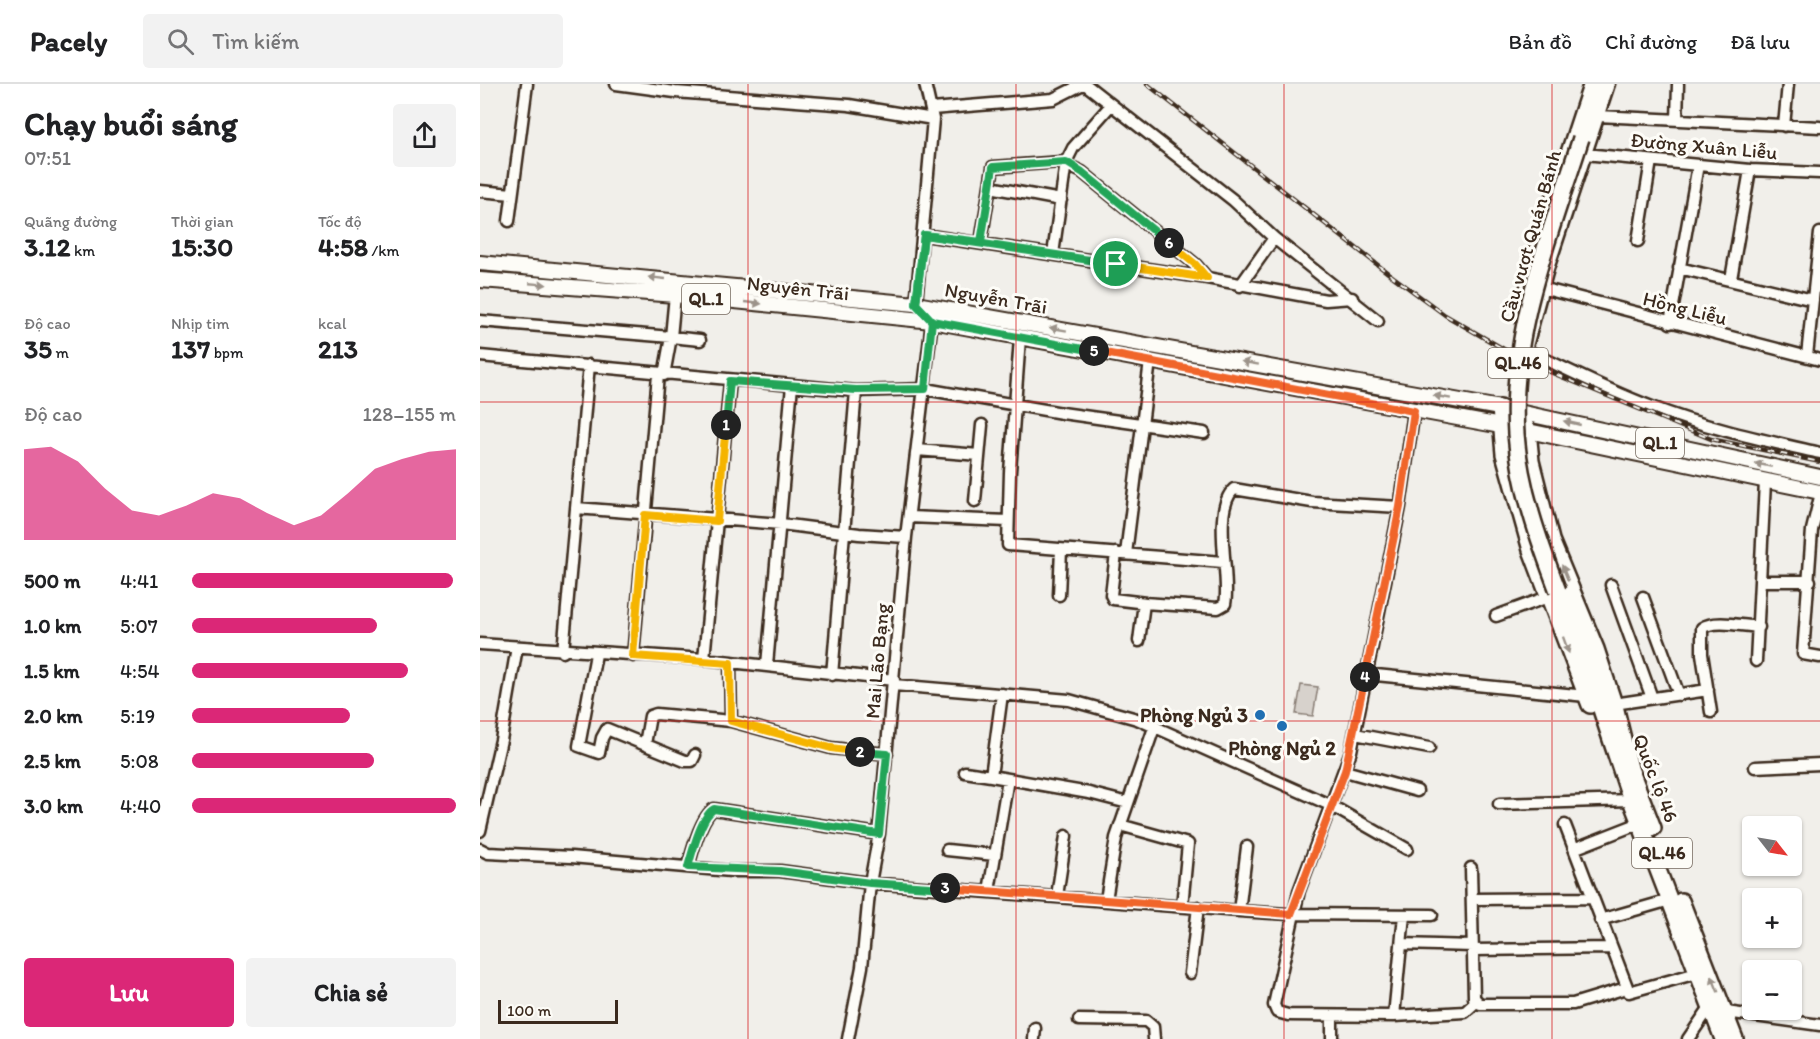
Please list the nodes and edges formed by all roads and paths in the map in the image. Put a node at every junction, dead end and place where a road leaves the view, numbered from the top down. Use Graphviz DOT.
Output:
graph roads {
  1 [pos="527,84"];
  2 [pos="616,84"];
  3 [pos="926,84"];
  4 [pos="1084,84"];
  5 [pos="1589,84"];
  6 [pos="1599,84"];
  7 [pos="1609,84"];
  8 [pos="1678,84"];
  9 [pos="1788,84"];
  10 [pos="631,85"];
  11 [pos="1111,105"];
  12 [pos="932,114"];
  13 [pos="1598,116"];
  14 [pos="1677,120"];
  15 [pos="1784,126"];
  16 [pos="1820,128"];
  17 [pos="1585,154"];
  18 [pos="1651,160"];
  19 [pos="1066,162"];
  20 [pos="1698,165"];
  21 [pos="1750,170"];
  22 [pos="1820,173"];
  23 [pos="990,187"];
  24 [pos="480,191"];
  25 [pos="512,194"];
  26 [pos="1061,200"];
  27 [pos="510,221"];
  28 [pos="1539,232"];
  29 [pos="1820,233"];
  30 [pos="924,235"];
  31 [pos="1274,238"];
  32 [pos="1558,238"];
  33 [pos="1638,241"];
  34 [pos="981,242"];
  35 [pos="1053,254"];
  36 [pos="480,263"];
  37 [pos="1679,268"];
  38 [pos="1207,278"];
  39 [pos="1731,279"];
  40 [pos="480,280"];
  41 [pos="1240,286"];
  42 [pos="1542,290"];
  43 [pos="675,296"];
  44 [pos="1352,298"];
  45 [pos="1813,300"];
  46 [pos="916,304"];
  47 [pos="480,321"];
  48 [pos="932,321"];
  49 [pos="1378,321"];
  50 [pos="1670,323"];
  51 [pos="671,337"];
  52 [pos="1020,338"];
  53 [pos="700,340"];
  54 [pos="1807,356"];
  55 [pos="480,357"];
  56 [pos="1820,360"];
  57 [pos="1150,361"];
  58 [pos="589,365"];
  59 [pos="661,375"];
  60 [pos="730,381"];
  61 [pos="792,385"];
  62 [pos="925,389"];
  63 [pos="856,390"];
  64 [pos="1014,404"];
  65 [pos="1500,408"];
  66 [pos="1414,411"];
  67 [pos="1519,412"];
  68 [pos="1143,423"];
  69 [pos="982,425"];
  70 [pos="1500,427"];
  71 [pos="1528,431"];
  72 [pos="1204,432"];
  73 [pos="917,450"];
  74 [pos="1820,453"];
  75 [pos="979,455"];
  76 [pos="1820,477"];
  77 [pos="1765,482"];
  78 [pos="1820,492"];
  79 [pos="1820,497"];
  80 [pos="975,501"];
  81 [pos="1400,507"];
  82 [pos="576,508"];
  83 [pos="645,515"];
  84 [pos="909,517"];
  85 [pos="717,521"];
  86 [pos="1008,521"];
  87 [pos="781,524"];
  88 [pos="843,532"];
  89 [pos="906,537"];
  90 [pos="1062,550"];
  91 [pos="1121,554"];
  92 [pos="1223,562"];
  93 [pos="1760,581"];
  94 [pos="1810,581"];
  95 [pos="1611,585"];
  96 [pos="1553,594"];
  97 [pos="1059,595"];
  98 [pos="1643,597"];
  99 [pos="1146,603"];
  100 [pos="1497,616"];
  101 [pos="1759,627"];
  102 [pos="1139,641"];
  103 [pos="480,644"];
  104 [pos="517,647"];
  105 [pos="563,652"];
  106 [pos="596,654"];
  107 [pos="633,656"];
  108 [pos="1820,657"];
  109 [pos="704,659"];
  110 [pos="1756,661"];
  111 [pos="730,663"];
  112 [pos="767,665"];
  113 [pos="1366,674"];
  114 [pos="832,675"];
  115 [pos="894,683"];
  116 [pos="1708,690"];
  117 [pos="1002,694"];
  118 [pos="1679,695"];
  119 [pos="1586,696"];
  120 [pos="1652,698"];
  121 [pos="1614,704"];
  122 [pos="1711,712"];
  123 [pos="731,721"];
  124 [pos="1155,725"];
  125 [pos="1354,734"];
  126 [pos="645,744"];
  127 [pos="1430,748"];
  128 [pos="887,754"];
  129 [pos="695,755"];
  130 [pos="1820,764"];
  131 [pos="1624,766"];
  132 [pos="1755,767"];
  133 [pos="1345,771"];
  134 [pos="965,772"];
  135 [pos="991,776"];
  136 [pos="1008,779"];
  137 [pos="1417,791"];
  138 [pos="1631,800"];
  139 [pos="1128,803"];
  140 [pos="1499,804"];
  141 [pos="1330,805"];
  142 [pos="1644,820"];
  143 [pos="1120,825"];
  144 [pos="1565,825"];
  145 [pos="480,831"];
  146 [pos="879,834"];
  147 [pos="1066,836"];
  148 [pos="1246,847"];
  149 [pos="1576,848"];
  150 [pos="480,849"];
  151 [pos="1407,849"];
  152 [pos="947,850"];
  153 [pos="995,855"];
  154 [pos="688,867"];
  155 [pos="1471,868"];
  156 [pos="870,883"];
  157 [pos="989,891"];
  158 [pos="1057,896"];
  159 [pos="1592,898"];
  160 [pos="1472,899"];
  161 [pos="1106,900"];
  162 [pos="1670,900"];
  163 [pos="1182,906"];
  164 [pos="1198,907"];
  165 [pos="1239,910"];
  166 [pos="1293,912"];
  167 [pos="1404,915"];
  168 [pos="1432,915"];
  169 [pos="1600,921"];
  170 [pos="1401,944"];
  171 [pos="1473,948"];
  172 [pos="1611,948"];
  173 [pos="1190,973"];
  174 [pos="1697,973"];
  175 [pos="1626,988"];
  176 [pos="1476,1002"];
  177 [pos="1710,1007"];
  178 [pos="1726,1012"];
  179 [pos="1394,1016"];
  180 [pos="1332,1017"];
  181 [pos="1079,1020"];
  182 [pos="1820,1025"];
  183 [pos="848,1039"];
  184 [pos="1154,1039"];
  185 [pos="1332,1039"];
  186 [pos="1688,1039"];
  187 [pos="1723,1039"];
  188 [pos="1735,1039"];
  1 -- 25 [label="street"];
  2 -- 10 [label="street"];
  3 -- 12 [label="street"];
  4 -- 11 [label="street"];
  4 -- 12 [label="street"];
  5 -- 28 [label="street"];
  6 -- 96 [label="highway, Cầu vượt Quán Bánh / QL.46, bridge"];
  7 -- 13 [label="street"];
  8 -- 14 [label="street"];
  9 -- 15 [label="street"];
  10 -- 12 [label="street"];
  11 -- 19 [label="street"];
  11 -- 31 [label="street"];
  12 -- 30 [label="street"];
  13 -- 14 [label="street"];
  13 -- 17 [label="street"];
  14 -- 15 [label="street"];
  15 -- 16 [label="street"];
  17 -- 18 [label="street, Đường Xuân Liễu"];
  17 -- 32 [label="street"];
  18 -- 20 [label="street, Đường Xuân Liễu"];
  18 -- 33 [label="street"];
  19 -- 23 [label="street"];
  19 -- 26 [label="street"];
  19 -- 38 [label="street"];
  20 -- 21 [label="street, Đường Xuân Liễu"];
  20 -- 37 [label="street"];
  21 -- 22 [label="street, Đường Xuân Liễu"];
  21 -- 39 [label="street"];
  23 -- 26 [label="street"];
  23 -- 34 [label="street"];
  24 -- 25 [label="street"];
  25 -- 27 [label="street"];
  26 -- 35 [label="street"];
  28 -- 32 [label="street"];
  28 -- 42 [label="street"];
  29 -- 45 [label="street"];
  30 -- 34 [label="street"];
  30 -- 46 [label="street"];
  31 -- 41 [label="street"];
  31 -- 44 [label="street"];
  32 -- 42 [label="street"];
  34 -- 35 [label="street"];
  35 -- 38 [label="street"];
  46 -- 36 [label="main road, Nguyễn Trãi / QL.1, one-way"];
  37 -- 39 [label="street"];
  37 -- 50 [label="street"];
  38 -- 41 [label="street"];
  39 -- 45 [label="street"];
  40 -- 43 [label="main road, Nguyên Trãi / QL.1, one-way"];
  41 -- 44 [label="street"];
  42 -- 50 [label="street, Hồng Liễu"];
  42 -- 74 [label="street"];
  43 -- 48 [label="main road, Nguyên Trãi / QL.1, one-way"];
  43 -- 51 [label="street"];
  44 -- 49 [label="street"];
  45 -- 54 [label="street"];
  46 -- 48 [label="main road"];
  65 -- 46 [label="main road, Nguyễn Trãi / QL.1, one-way"];
  47 -- 51 [label="street"];
  48 -- 52 [label="main road, Nguyễn Trãi / QL.1"];
  48 -- 62 [label="street, Mai Lão Bạng"];
  50 -- 54 [label="street, Hồng Liễu"];
  51 -- 53 [label="street"];
  51 -- 59 [label="street"];
  52 -- 57 [label="main road, Nguyễn Trãi / QL.1"];
  52 -- 64 [label="street"];
  54 -- 56 [label="street, Hồng Liễu"];
  55 -- 58 [label="street"];
  57 -- 66 [label="main road, Nguyễn Trãi / QL.1"];
  57 -- 68 [label="street"];
  58 -- 59 [label="street"];
  58 -- 82 [label="street"];
  59 -- 60 [label="street"];
  59 -- 83 [label="street"];
  60 -- 61 [label="street"];
  60 -- 85 [label="street"];
  61 -- 63 [label="street"];
  61 -- 87 [label="street"];
  62 -- 63 [label="street"];
  62 -- 64 [label="street"];
  62 -- 73 [label="street, Mai Lão Bạng"];
  63 -- 88 [label="street"];
  64 -- 68 [label="street"];
  64 -- 86 [label="street"];
  65 -- 67 [label="main road, QL.1"];
  65 -- 70 [label="highway"];
  66 -- 70 [label="main road, Nguyễn Trãi / QL.1"];
  66 -- 81 [label="street"];
  67 -- 71 [label="highway"];
  76 -- 67 [label="main road, QL.1, one-way"];
  68 -- 72 [label="street"];
  68 -- 91 [label="street"];
  69 -- 75 [label="street"];
  70 -- 71 [label="main road, QL.1"];
  70 -- 96 [label="highway"];
  71 -- 77 [label="main road, QL.1"];
  121 -- 71 [label="highway, one-way"];
  73 -- 75 [label="street"];
  73 -- 84 [label="street, Mai Lão Bạng"];
  75 -- 80 [label="street"];
  77 -- 78 [label="main road, QL.1"];
  77 -- 93 [label="street"];
  79 -- 94 [label="street"];
  81 -- 92 [label="street"];
  81 -- 113 [label="street"];
  82 -- 83 [label="street"];
  82 -- 105 [label="street"];
  83 -- 85 [label="street"];
  83 -- 107 [label="street"];
  84 -- 86 [label="street"];
  84 -- 89 [label="street, Mai Lão Bạng"];
  85 -- 87 [label="street"];
  85 -- 109 [label="street"];
  86 -- 90 [label="street"];
  87 -- 88 [label="street"];
  87 -- 112 [label="street"];
  88 -- 89 [label="street"];
  88 -- 114 [label="street"];
  89 -- 115 [label="street, Mai Lão Bạng"];
  90 -- 91 [label="street"];
  90 -- 97 [label="street"];
  91 -- 92 [label="street"];
  91 -- 99 [label="street"];
  92 -- 99 [label="street"];
  93 -- 94 [label="street"];
  93 -- 101 [label="street"];
  94 -- 108 [label="street"];
  95 -- 120 [label="street"];
  96 -- 100 [label="street"];
  96 -- 119 [label="highway, one-way"];
  96 -- 131 [label="highway, Quốc lộ 46 / QL.46"];
  98 -- 118 [label="street"];
  99 -- 102 [label="street"];
  101 -- 110 [label="street"];
  101 -- 116 [label="street"];
  103 -- 104 [label="street"];
  104 -- 105 [label="street"];
  104 -- 145 [label="street"];
  105 -- 106 [label="street"];
  106 -- 107 [label="street"];
  106 -- 126 [label="street"];
  107 -- 109 [label="street"];
  109 -- 111 [label="street"];
  111 -- 112 [label="street"];
  111 -- 123 [label="street"];
  112 -- 114 [label="street"];
  113 -- 119 [label="street"];
  113 -- 125 [label="street"];
  114 -- 115 [label="street"];
  115 -- 117 [label="street"];
  115 -- 128 [label="street, Mai Lão Bạng"];
  116 -- 118 [label="street"];
  116 -- 122 [label="street"];
  117 -- 124 [label="street"];
  117 -- 135 [label="street"];
  118 -- 120 [label="street"];
  119 -- 131 [label="highway"];
  120 -- 121 [label="street"];
  121 -- 131 [label="highway"];
  123 -- 126 [label="street"];
  123 -- 128 [label="street"];
  124 -- 139 [label="street"];
  124 -- 141 [label="street"];
  125 -- 127 [label="street"];
  125 -- 133 [label="street"];
  126 -- 129 [label="street"];
  128 -- 146 [label="street, Mai Lão Bạng"];
  130 -- 132 [label="street"];
  131 -- 138 [label="highway, Quốc lộ 46 / QL.46"];
  131 -- 142 [label="highway, Quốc lộ 46 / QL.46"];
  133 -- 137 [label="street"];
  133 -- 141 [label="street"];
  134 -- 135 [label="street"];
  135 -- 136 [label="street"];
  136 -- 139 [label="street"];
  136 -- 153 [label="street"];
  138 -- 140 [label="street"];
  138 -- 142 [label="highway, Quốc lộ 46 / QL.46"];
  139 -- 143 [label="street"];
  141 -- 151 [label="street"];
  141 -- 166 [label="street"];
  142 -- 149 [label="street"];
  142 -- 162 [label="highway, Quốc lộ 46 / QL.46"];
  178 -- 142 [label="highway, Quốc lộ 46 / QL.46, one-way"];
  143 -- 161 [label="street"];
  143 -- 163 [label="street"];
  144 -- 149 [label="street"];
  146 -- 154 [label="street"];
  146 -- 156 [label="street, Mai Lão Bạng"];
  147 -- 158 [label="street"];
  148 -- 165 [label="street"];
  149 -- 159 [label="street"];
  150 -- 154 [label="street"];
  152 -- 153 [label="street"];
  153 -- 157 [label="street"];
  154 -- 156 [label="street"];
  155 -- 160 [label="street"];
  156 -- 157 [label="street"];
  156 -- 183 [label="street, Mai Lão Bạng"];
  157 -- 158 [label="street"];
  158 -- 161 [label="street"];
  159 -- 160 [label="street"];
  159 -- 169 [label="street"];
  160 -- 171 [label="street"];
  161 -- 163 [label="street"];
  162 -- 169 [label="street"];
  162 -- 174 [label="highway, Quốc lộ 46 / QL.46"];
  163 -- 164 [label="street"];
  164 -- 165 [label="street"];
  164 -- 173 [label="street"];
  165 -- 166 [label="street"];
  166 -- 167 [label="street"];
  166 -- 180 [label="street"];
  167 -- 168 [label="street"];
  167 -- 170 [label="street"];
  169 -- 172 [label="street"];
  170 -- 171 [label="street"];
  170 -- 179 [label="street"];
  171 -- 172 [label="street"];
  171 -- 176 [label="street"];
  172 -- 175 [label="street"];
  174 -- 175 [label="street"];
  174 -- 177 [label="highway, Quốc lộ 46 / QL.46"];
  175 -- 176 [label="street"];
  176 -- 179 [label="street"];
  177 -- 178 [label="street"];
  177 -- 186 [label="street"];
  177 -- 187 [label="highway, Quốc lộ 46 / QL.46"];
  178 -- 182 [label="street"];
  178 -- 188 [label="highway, Quốc lộ 46 / QL.46"];
  179 -- 180 [label="street"];
  180 -- 185 [label="street"];
  181 -- 184 [label="street"];
}
